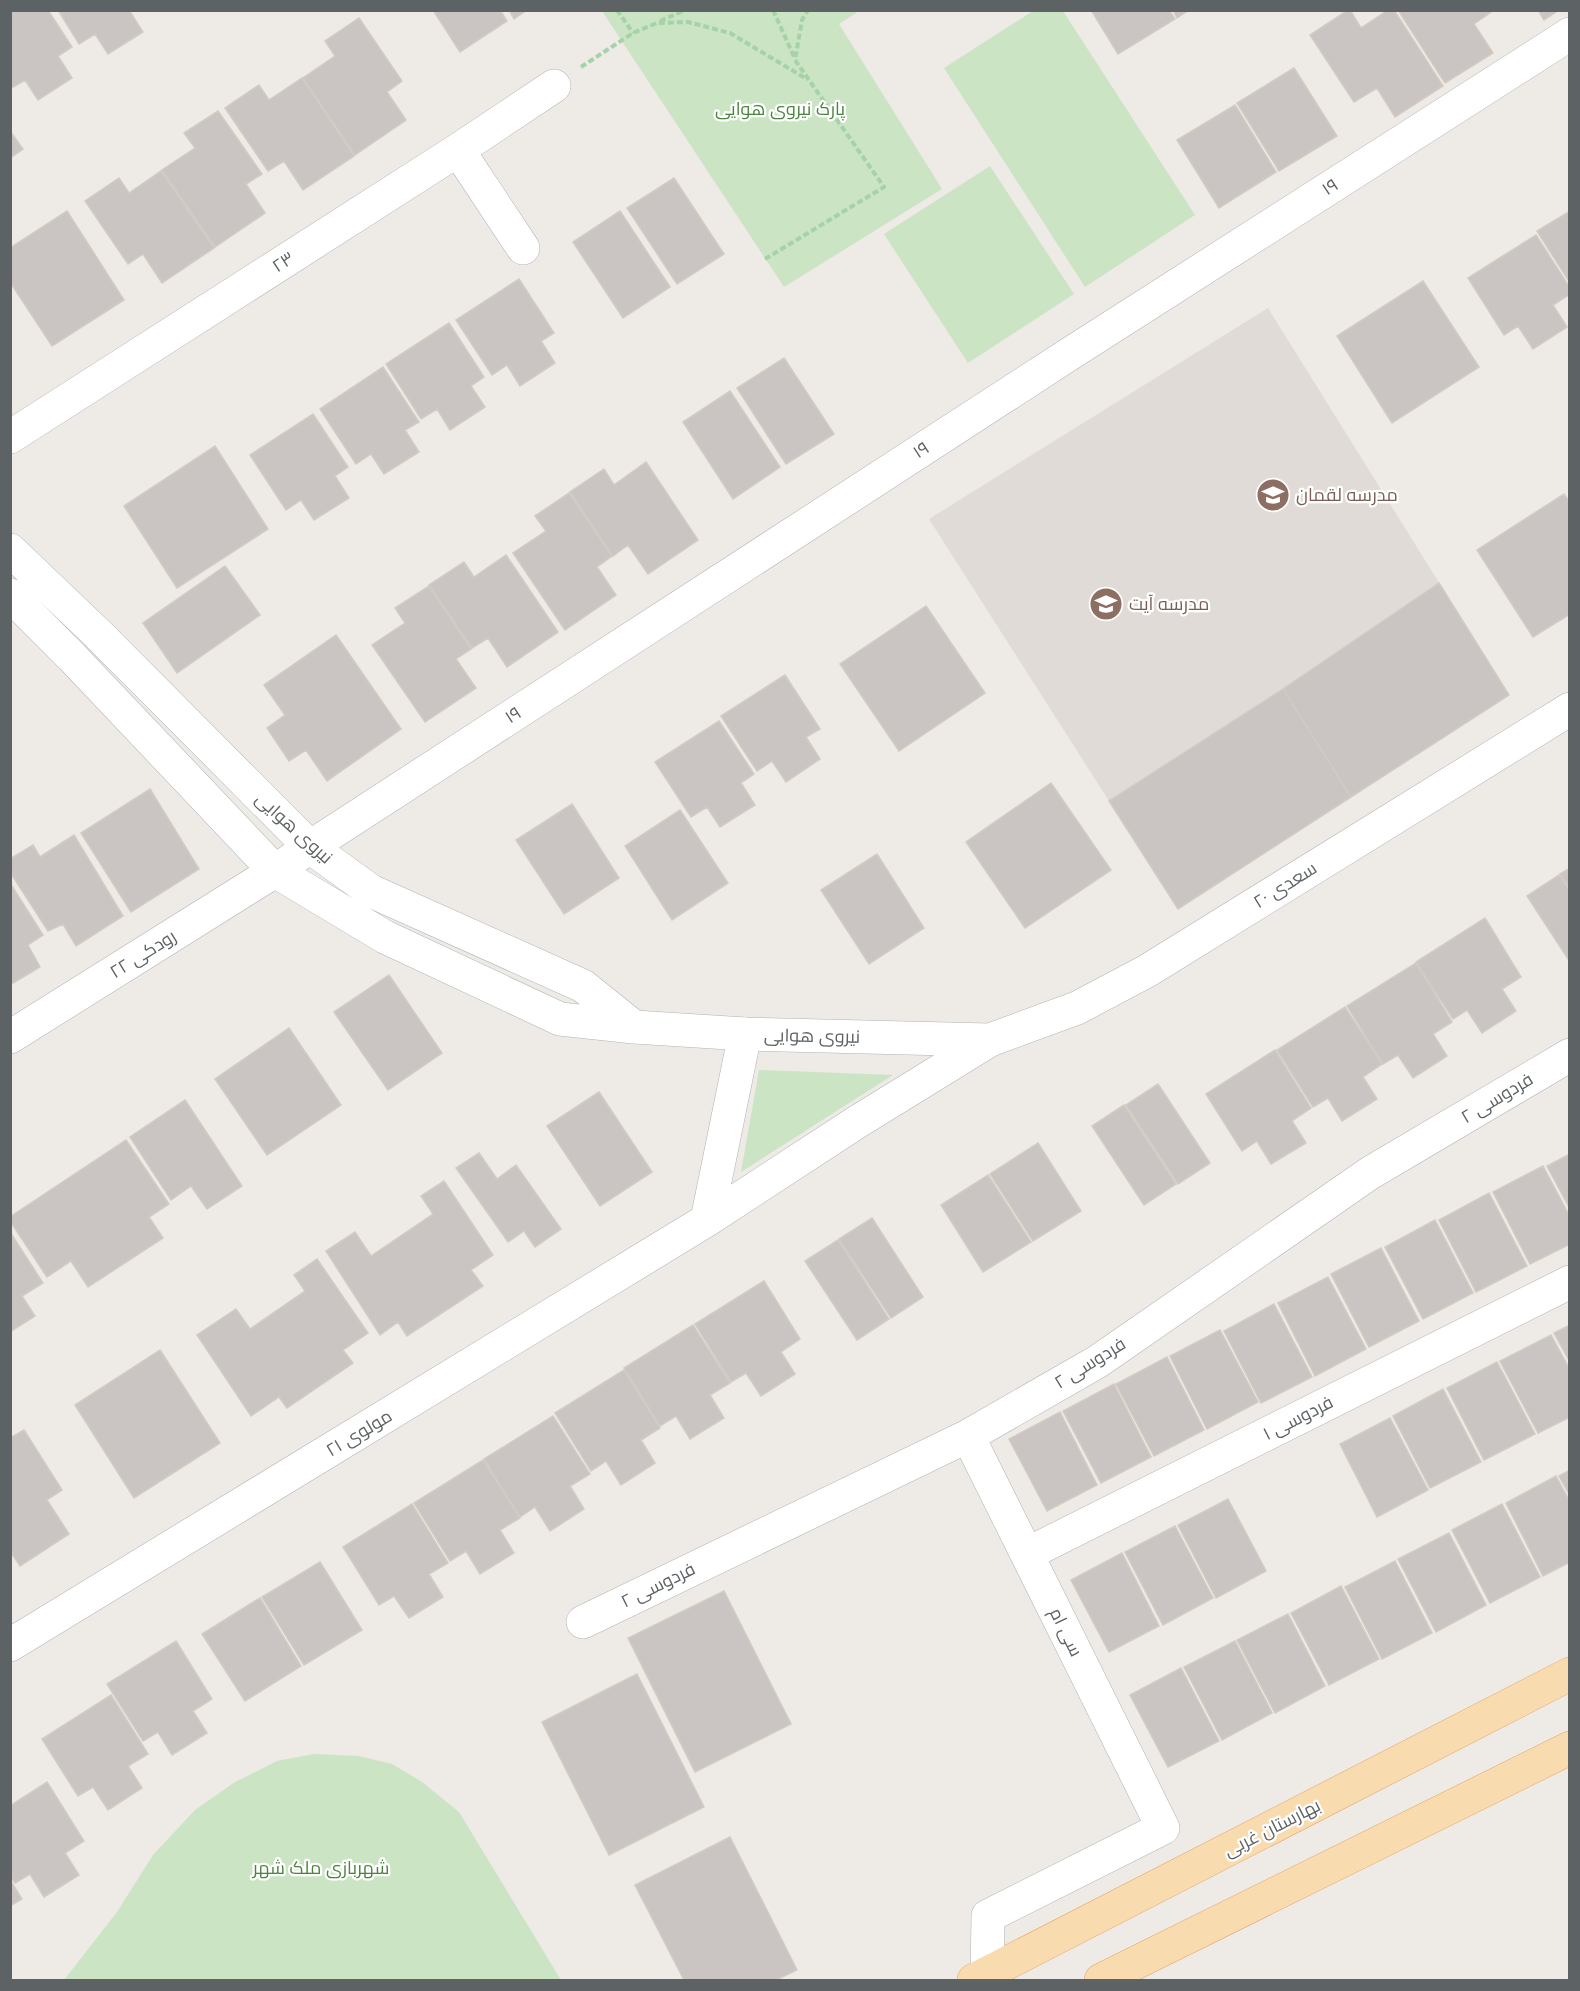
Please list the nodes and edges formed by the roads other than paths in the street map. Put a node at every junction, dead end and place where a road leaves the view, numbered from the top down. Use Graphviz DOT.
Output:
graph roads {
  1 [pos="1569,34"];
  2 [pos="554,86"];
  3 [pos="458,150"];
  4 [pos="523,248"];
  5 [pos="10,437"];
  6 [pos="10,550"];
  7 [pos="10,595"];
  8 [pos="1569,709"];
  9 [pos="310,847"];
  10 [pos="275,871"];
  11 [pos="634,1027"];
  12 [pos="745,1035"];
  13 [pos="10,1037"];
  14 [pos="990,1040"];
  15 [pos="1569,1055"];
  16 [pos="707,1220"];
  17 [pos="1569,1282"];
  18 [pos="968,1436"];
  19 [pos="1027,1554"];
  20 [pos="583,1622"];
  21 [pos="10,1645"];
  22 [pos="1569,1674"];
  23 [pos="1569,1748"];
  24 [pos="980,1977"];
  25 [pos="1101,1980"];
  1 -- 9 [label="street, ۱۹"];
  2 -- 3 [label="street, ۲۳"];
  3 -- 4 [label="street"];
  3 -- 5 [label="street, ۲۳"];
  6 -- 9 [label="street, نیروی هوایی"];
  7 -- 10 [label="street, نیروی هوایی"];
  8 -- 14 [label="street, سعدی ۲۰"];
  9 -- 10 [label="street, ۱۹"];
  9 -- 11 [label="street, نیروی هوایی"];
  10 -- 11 [label="street, نیروی هوایی"];
  10 -- 13 [label="street, رودکی ۲۲"];
  11 -- 12 [label="street, نیروی هوایی"];
  12 -- 14 [label="street, نیروی هوایی"];
  12 -- 16 [label="street"];
  14 -- 16 [label="street, مولوی ۲۱"];
  15 -- 18 [label="street, فردوسی ۲"];
  16 -- 21 [label="street, مولوی ۲۱"];
  17 -- 19 [label="street, فردوسی ۱"];
  18 -- 19 [label="street, سی ام"];
  18 -- 20 [label="street, فردوسی ۲"];
  19 -- 24 [label="street, سی ام"];
  22 -- 24 [label="main road, بهارستان غربی"];
  23 -- 25 [label="main road"];
}
